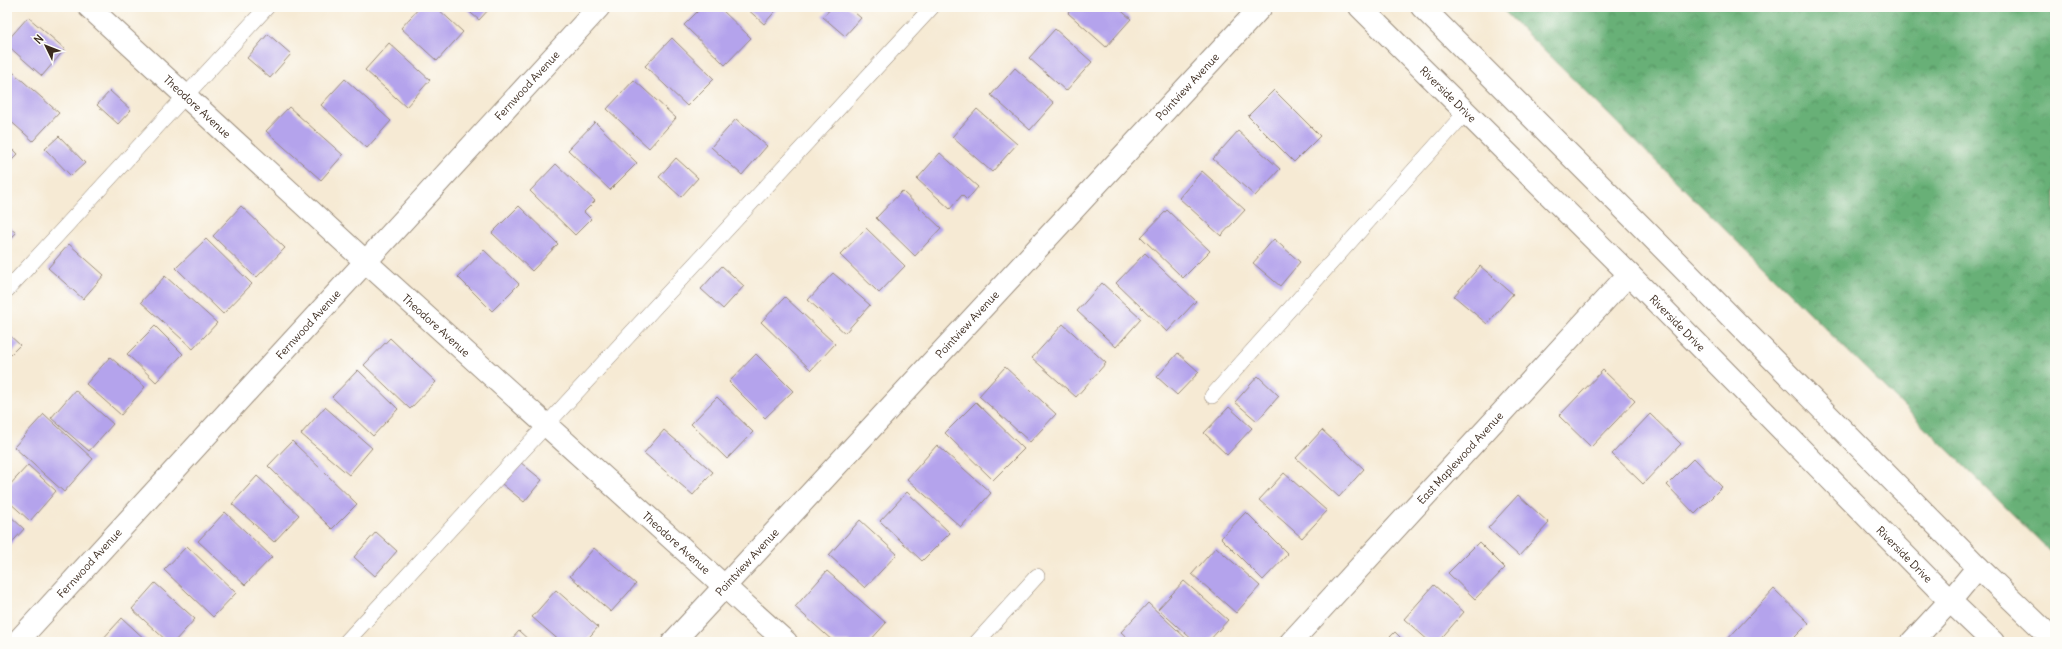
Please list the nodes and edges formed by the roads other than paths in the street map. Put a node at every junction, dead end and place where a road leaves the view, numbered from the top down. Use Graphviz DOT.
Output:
graph roads {
  1 [pos="88,7"];
  2 [pos="267,7"];
  3 [pos="599,7"];
  4 [pos="932,7"];
  5 [pos="1261,7"];
  6 [pos="1360,7"];
  7 [pos="1422,7"];
  8 [pos="185,96"];
  9 [pos="1466,112"];
  10 [pos="366,262"];
  11 [pos="1629,274"];
  12 [pos="7,290"];
  13 [pos="1212,396"];
  14 [pos="545,425"];
  15 [pos="1978,567"];
  16 [pos="1037,576"];
  17 [pos="724,587"];
  18 [pos="1950,601"];
  19 [pos="2055,641"];
  20 [pos="17,642"];
  21 [pos="346,642"];
  22 [pos="673,642"];
  23 [pos="786,642"];
  24 [pos="977,642"];
  25 [pos="1291,642"];
  26 [pos="1912,642"];
  27 [pos="1993,642"];
  1 -- 8 [label="street, Theodore Avenue"];
  2 -- 8 [label="lane"];
  3 -- 10 [label="street, Fernwood Avenue"];
  4 -- 14 [label="lane"];
  5 -- 17 [label="street, Pointview Avenue"];
  6 -- 9 [label="street, Riverside Drive"];
  7 -- 15 [label="street"];
  8 -- 10 [label="street, Theodore Avenue"];
  8 -- 12 [label="lane"];
  9 -- 11 [label="street, Riverside Drive"];
  9 -- 13 [label="lane"];
  10 -- 14 [label="street, Theodore Avenue"];
  10 -- 20 [label="street, Fernwood Avenue"];
  11 -- 18 [label="street, Riverside Drive"];
  11 -- 25 [label="street, East Maplewood Avenue"];
  14 -- 17 [label="street, Theodore Avenue"];
  14 -- 21 [label="lane"];
  15 -- 18 [label="street"];
  15 -- 19 [label="street"];
  16 -- 24 [label="lane"];
  17 -- 22 [label="street, Pointview Avenue"];
  17 -- 23 [label="street, Theodore Avenue"];
  18 -- 26 [label="street"];
  18 -- 27 [label="street, Riverside Drive"];
}
